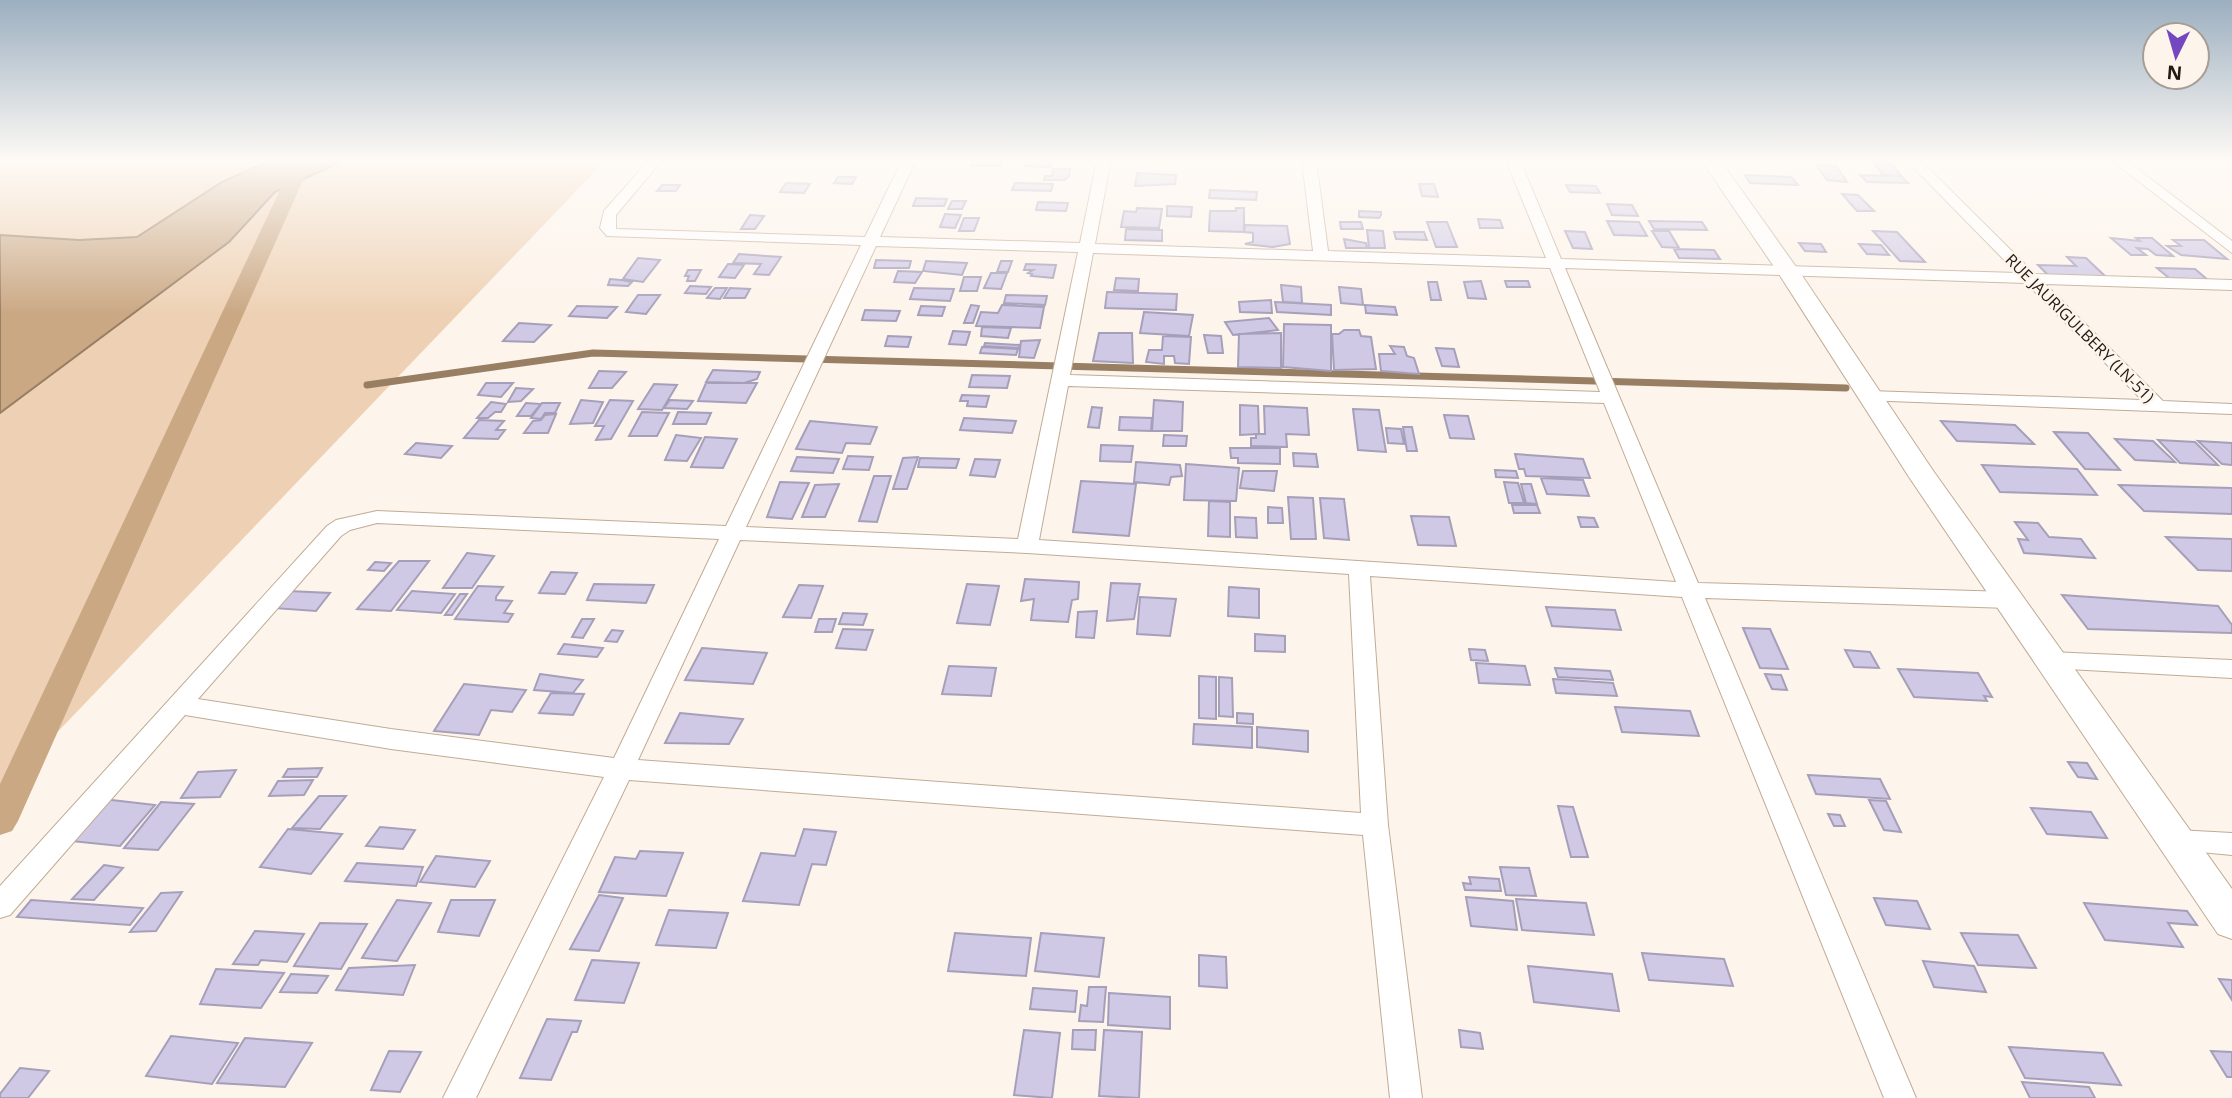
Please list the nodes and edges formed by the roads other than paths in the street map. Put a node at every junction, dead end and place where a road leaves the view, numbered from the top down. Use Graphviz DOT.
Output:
graph roads {
  1 [pos="611,211"];
  2 [pos="885,211"];
  3 [pos="1094,211"];
  4 [pos="1315,211"];
  5 [pos="1534,211"];
  6 [pos="1746,211"];
  7 [pos="1963,211"];
  8 [pos="2184,211"];
  9 [pos="871,241"];
  10 [pos="1086,248"];
  11 [pos="2232,248"];
  12 [pos="1321,256"];
  13 [pos="1556,263"];
  14 [pos="1788,271"];
  15 [pos="2031,279"];
  16 [pos="2232,285"];
  17 [pos="1060,380"];
  18 [pos="1869,396"];
  19 [pos="1611,398"];
  20 [pos="2158,406"];
  21 [pos="2232,409"];
  22 [pos="732,534"];
  23 [pos="1027,546"];
  24 [pos="1359,567"];
  25 [pos="1692,590"];
  26 [pos="2009,600"];
  27 [pos="2050,660"];
  28 [pos="2232,669"];
  29 [pos="179,705"];
  30 [pos="621,769"];
  31 [pos="1374,825"];
  32 [pos="2177,841"];
  33 [pos="2232,844"];
  34 [pos="0,906"];
  35 [pos="2232,921"];
  36 [pos="459,1098"];
  37 [pos="1406,1098"];
  38 [pos="1900,1098"];
  1 -- 9 [label="street"];
  2 -- 9 [label="street"];
  3 -- 10 [label="street"];
  4 -- 12 [label="street"];
  5 -- 13 [label="street"];
  6 -- 14 [label="street"];
  7 -- 15 [label="street, RUE JAURIGULBERY (LN-51)"];
  8 -- 11 [label="street"];
  9 -- 10 [label="street"];
  9 -- 22 [label="street"];
  10 -- 12 [label="street"];
  10 -- 17 [label="street"];
  12 -- 13 [label="street"];
  13 -- 14 [label="street"];
  13 -- 19 [label="street"];
  14 -- 15 [label="street"];
  14 -- 18 [label="street"];
  15 -- 16 [label="street"];
  15 -- 20 [label="street, RUE JAURIGULBERY (LN-51)"];
  17 -- 19 [label="street"];
  17 -- 23 [label="street"];
  18 -- 20 [label="street"];
  18 -- 26 [label="street"];
  19 -- 25 [label="street"];
  20 -- 21 [label="street"];
  22 -- 23 [label="street"];
  22 -- 29 [label="street"];
  22 -- 30 [label="street"];
  23 -- 24 [label="street"];
  24 -- 25 [label="street"];
  24 -- 31 [label="street"];
  25 -- 26 [label="street"];
  25 -- 38 [label="street"];
  26 -- 27 [label="street"];
  27 -- 28 [label="street"];
  27 -- 32 [label="street"];
  29 -- 30 [label="street"];
  29 -- 34 [label="street"];
  30 -- 31 [label="street"];
  30 -- 36 [label="street"];
  31 -- 37 [label="street"];
  32 -- 33 [label="street"];
  32 -- 35 [label="street"];
}
